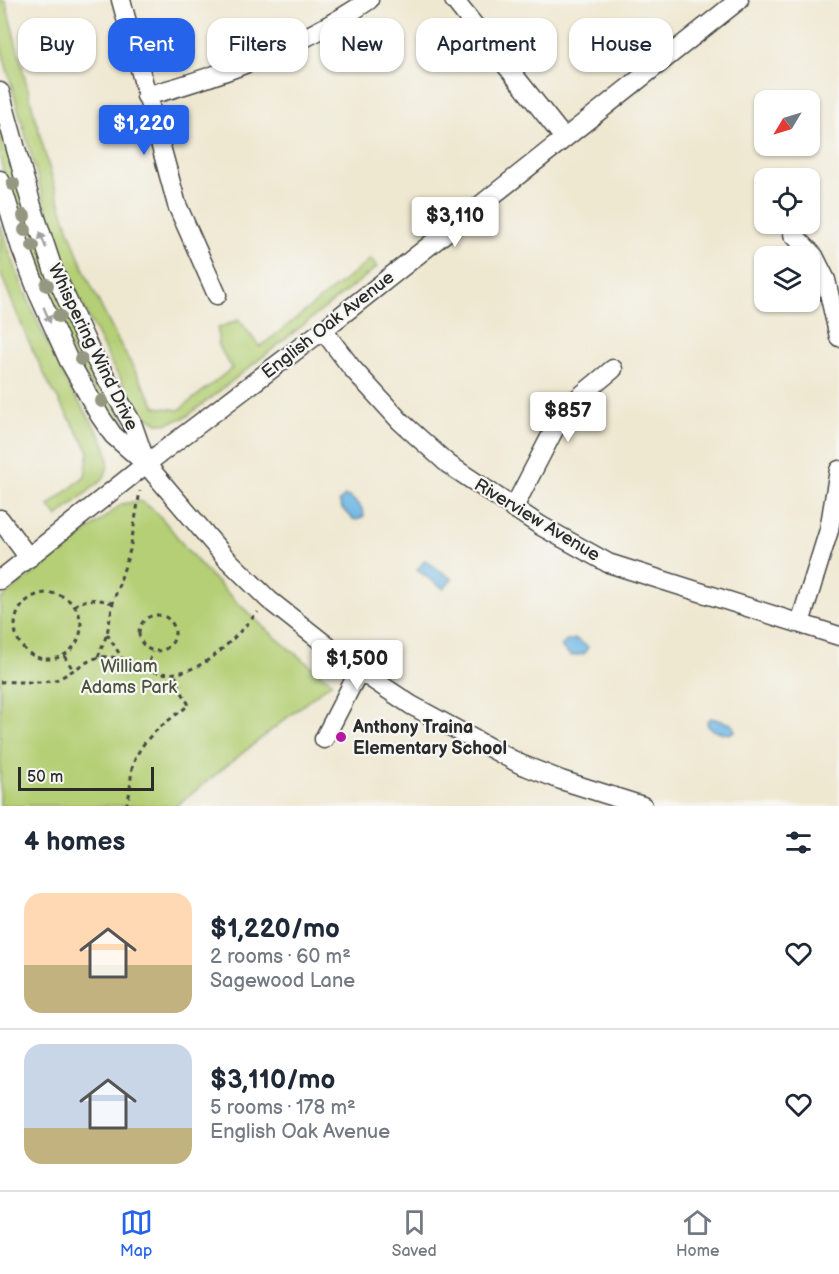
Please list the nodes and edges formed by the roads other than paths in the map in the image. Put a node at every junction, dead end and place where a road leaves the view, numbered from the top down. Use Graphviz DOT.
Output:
graph roads {
  1 [pos="121,0"];
  2 [pos="369,0"];
  3 [pos="454,0"];
  4 [pos="739,0"];
  5 [pos="0,92"];
  6 [pos="146,96"];
  7 [pos="564,138"];
  8 [pos="0,180"];
  9 [pos="793,234"];
  10 [pos="217,295"];
  11 [pos="322,330"];
  12 [pos="839,337"];
  13 [pos="613,369"];
  14 [pos="146,464"];
  15 [pos="839,471"];
  16 [pos="513,508"];
  17 [pos="0,519"];
  18 [pos="29,558"];
  19 [pos="0,580"];
  20 [pos="800,623"];
  21 [pos="839,636"];
  22 [pos="359,671"];
  23 [pos="324,739"];
  24 [pos="643,806"];
  1 -- 6 [label="street"];
  2 -- 6 [label="street"];
  3 -- 7 [label="street"];
  4 -- 7 [label="street, English Oak Avenue"];
  14 -- 5 [label="street, Whispering Wind Drive, one-way"];
  6 -- 10 [label="street"];
  7 -- 11 [label="street, English Oak Avenue"];
  8 -- 14 [label="street, Whispering Wind Drive, one-way"];
  9 -- 12 [label="street"];
  11 -- 14 [label="street, English Oak Avenue"];
  11 -- 16 [label="street, Riverview Avenue"];
  13 -- 16 [label="street"];
  14 -- 18 [label="street, English Oak Avenue"];
  14 -- 22 [label="street, Whispering Wind Drive"];
  15 -- 20 [label="street"];
  16 -- 20 [label="street, Riverview Avenue"];
  17 -- 18 [label="street"];
  18 -- 19 [label="street, English Oak Avenue"];
  20 -- 21 [label="street, Riverview Avenue"];
  22 -- 23 [label="street"];
  22 -- 24 [label="street, Whispering Wind Drive"];
}
